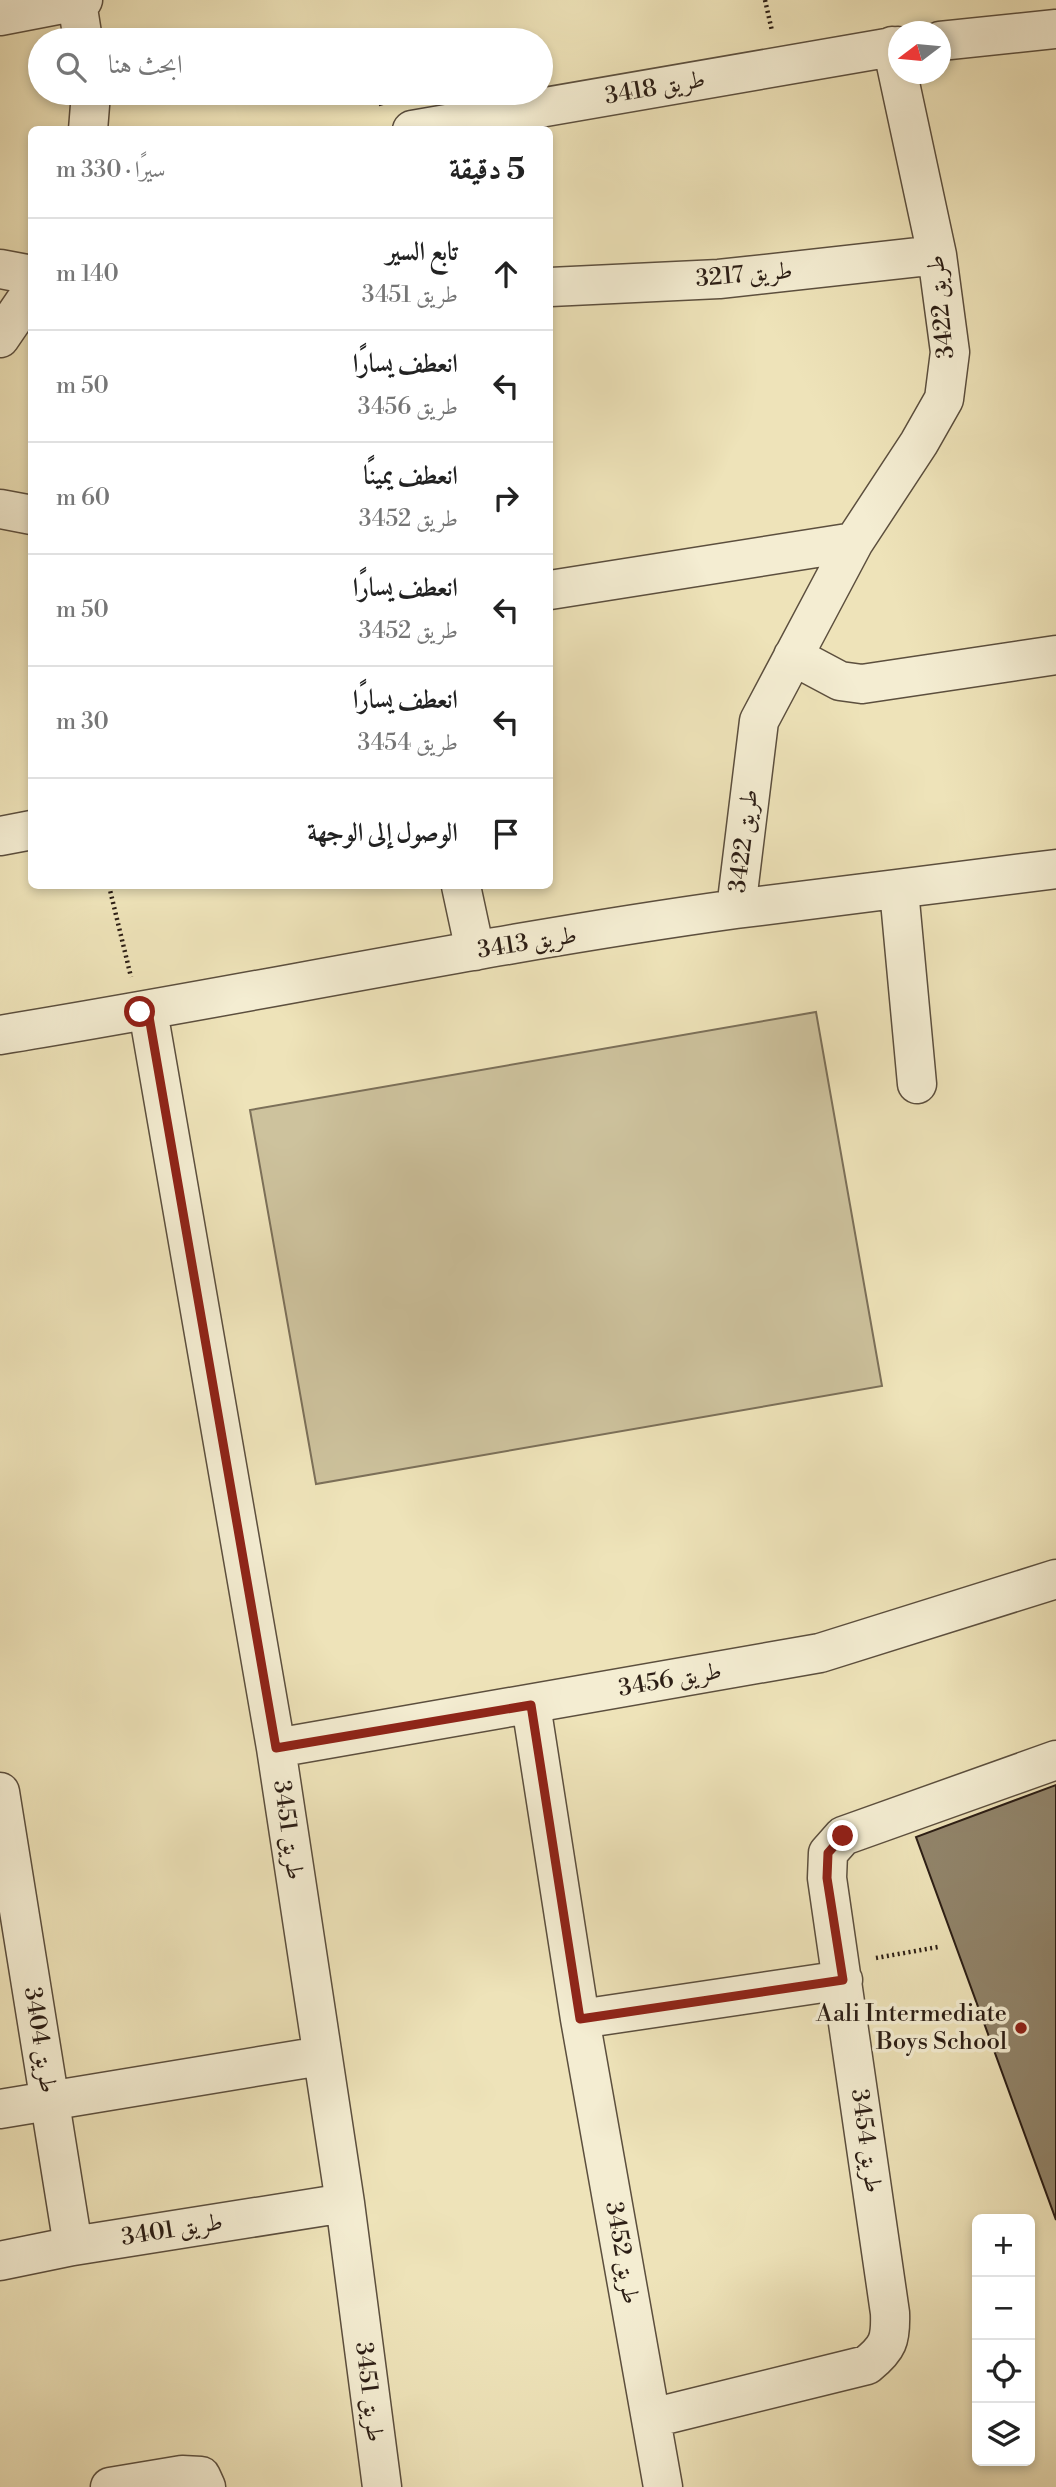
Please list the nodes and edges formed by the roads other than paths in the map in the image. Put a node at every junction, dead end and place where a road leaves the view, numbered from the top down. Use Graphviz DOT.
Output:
graph roads {
  1 [pos="80,1"];
  2 [pos="0,16"];
  3 [pos="82,28"];
  4 [pos="1056,29"];
  5 [pos="951,40"];
  6 [pos="888,47"];
  7 [pos="903,84"];
  8 [pos="89,105"];
  9 [pos="88,126"];
  10 [pos="435,126"];
  11 [pos="937,255"];
  12 [pos="0,269"];
  13 [pos="28,274"];
  14 [pos="553,287"];
  15 [pos="28,297"];
  16 [pos="0,338"];
  17 [pos="0,509"];
  18 [pos="28,514"];
  19 [pos="854,542"];
  20 [pos="553,590"];
  21 [pos="1056,655"];
  22 [pos="793,656"];
  23 [pos="28,832"];
  24 [pos="0,836"];
  25 [pos="1056,869"];
  26 [pos="462,889"];
  27 [pos="899,890"];
  28 [pos="736,909"];
  29 [pos="475,951"];
  30 [pos="144,1012"];
  31 [pos="0,1035"];
  32 [pos="918,1084"];
  33 [pos="1056,1578"];
  34 [pos="531,1705"];
  35 [pos="276,1748"];
  36 [pos="1056,1760"];
  37 [pos="0,1792"];
  38 [pos="842,1972"];
  39 [pos="580,2019"];
  40 [pos="321,2056"];
  41 [pos="50,2101"];
  42 [pos="0,2109"];
  43 [pos="345,2203"];
  44 [pos="73,2246"];
  45 [pos="0,2261"];
  46 [pos="652,2418"];
  47 [pos="110,2487"];
  48 [pos="206,2487"];
  49 [pos="382,2487"];
  50 [pos="663,2487"];
  1 -- 2 [label="street"];
  1 -- 3 [label="street"];
  4 -- 5 [label="street"];
  6 -- 10 [label="street, طريق 3418"];
  7 -- 11 [label="street, طريق 3422"];
  8 -- 9 [label="street"];
  11 -- 14 [label="street, طريق 3217"];
  11 -- 19 [label="street, طريق 3422"];
  12 -- 13 [label="street"];
  15 -- 16 [label="street"];
  17 -- 18 [label="street"];
  19 -- 20 [label="street"];
  19 -- 22 [label="street, طريق 3422"];
  21 -- 22 [label="street"];
  22 -- 28 [label="street, طريق 3422"];
  23 -- 24 [label="street"];
  25 -- 27 [label="street, طريق 3413"];
  26 -- 29 [label="street"];
  27 -- 28 [label="street, طريق 3413"];
  27 -- 32 [label="street"];
  28 -- 29 [label="street, طريق 3413"];
  29 -- 30 [label="street, طريق 3413"];
  30 -- 31 [label="street, طريق 3413"];
  30 -- 35 [label="street, طريق 3451"];
  33 -- 34 [label="street, طريق 3456"];
  34 -- 35 [label="street, طريق 3456"];
  34 -- 39 [label="street, طريق 3452"];
  35 -- 40 [label="street, طريق 3451"];
  36 -- 38 [label="street, طريق 3454"];
  37 -- 41 [label="street, طريق 3404"];
  38 -- 39 [label="street"];
  38 -- 46 [label="street, طريق 3454"];
  39 -- 46 [label="street, طريق 3452"];
  40 -- 41 [label="street"];
  40 -- 43 [label="street, طريق 3451"];
  41 -- 42 [label="street"];
  41 -- 44 [label="street, طريق 3404"];
  43 -- 44 [label="street, طريق 3401"];
  43 -- 49 [label="street, طريق 3451"];
  44 -- 45 [label="street, طريق 3401"];
  46 -- 50 [label="street, طريق 3452"];
  47 -- 48 [label="street"];
}
